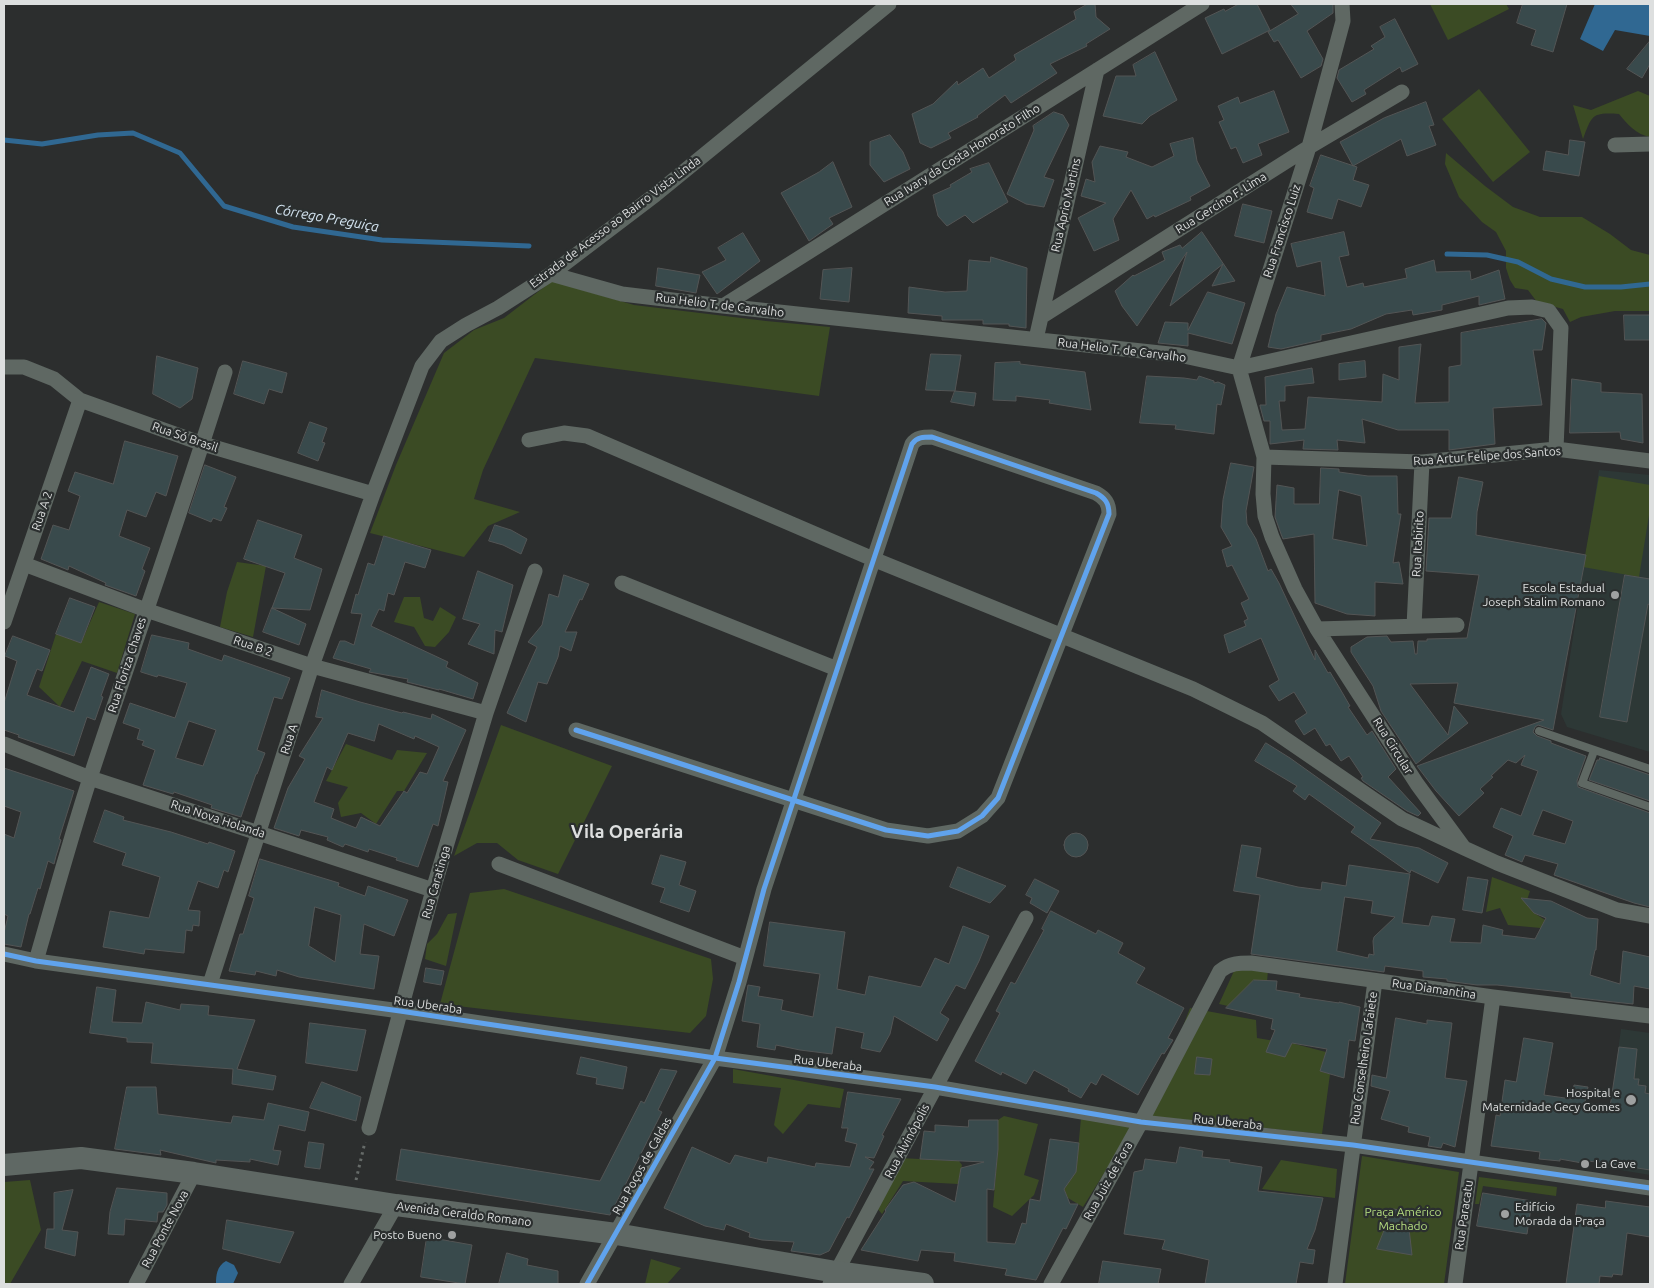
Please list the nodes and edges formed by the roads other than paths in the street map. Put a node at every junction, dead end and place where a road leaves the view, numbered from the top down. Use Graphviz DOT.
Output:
graph roads {
  1 [pos="889,4"];
  2 [pos="1202,4"];
  3 [pos="1342,4"];
  4 [pos="1097,70"];
  5 [pos="1402,92"];
  6 [pos="1650,144"];
  7 [pos="1615,145"];
  8 [pos="1309,147"];
  9 [pos="551,274"];
  10 [pos="723,306"];
  11 [pos="1041,317"];
  12 [pos="1036,339"];
  13 [pos="4,367"];
  14 [pos="1239,368"];
  15 [pos="225,372"];
  16 [pos="80,400"];
  17 [pos="529,440"];
  18 [pos="203,444"];
  19 [pos="1556,449"];
  20 [pos="1264,457"];
  21 [pos="1650,461"];
  22 [pos="1422,462"];
  23 [pos="373,494"];
  24 [pos="873,558"];
  25 [pos="24,564"];
  26 [pos="535,571"];
  27 [pos="622,583"];
  28 [pos="146,610"];
  29 [pos="4,622"];
  30 [pos="1457,625"];
  31 [pos="1414,626"];
  32 [pos="1317,629"];
  33 [pos="1062,635"];
  34 [pos="312,666"];
  35 [pos="837,669"];
  36 [pos="486,713"];
  37 [pos="576,730"];
  38 [pos="1539,731"];
  39 [pos="4,744"];
  40 [pos="1594,751"];
  41 [pos="1650,769"];
  42 [pos="90,778"];
  43 [pos="793,800"];
  44 [pos="1650,807"];
  45 [pos="259,832"];
  46 [pos="1464,848"];
  47 [pos="499,864"];
  48 [pos="433,890"];
  49 [pos="1650,916"];
  50 [pos="1026,918"];
  51 [pos="4,954"];
  52 [pos="745,958"];
  53 [pos="36,960"];
  54 [pos="1220,971"];
  55 [pos="1375,981"];
  56 [pos="210,984"];
  57 [pos="1493,997"];
  58 [pos="400,1011"];
  59 [pos="1650,1016"];
  60 [pos="715,1058"];
  61 [pos="935,1086"];
  62 [pos="1141,1122"];
  63 [pos="369,1128"];
  64 [pos="1353,1145"];
  65 [pos="1471,1162"];
  66 [pos="4,1166"];
  67 [pos="194,1173"];
  68 [pos="1650,1188"];
  69 [pos="396,1205"];
  70 [pos="616,1234"];
  71 [pos="833,1278"];
  72 [pos="136,1284"];
  73 [pos="351,1284"];
  74 [pos="587,1284"];
  75 [pos="923,1284"];
  76 [pos="1051,1284"];
  77 [pos="1335,1284"];
  78 [pos="1454,1284"];
  1 -- 9 [label="street, Estrada de Acesso ao Bairro Vista Linda"];
  2 -- 4 [label="street, Rua Ivary da Costa Honorato Filho"];
  3 -- 8 [label="street, Rua Francisco Luiz"];
  4 -- 10 [label="street, Rua Ivary da Costa Honorato Filho"];
  4 -- 11 [label="street, Rua Aprio Martins"];
  5 -- 8 [label="street, Rua Gercino F. Lima"];
  6 -- 7 [label="street"];
  8 -- 11 [label="street, Rua Gercino F. Lima"];
  8 -- 14 [label="street, Rua Francisco Luiz"];
  9 -- 10 [label="street, Rua Helio T. de Carvalho"];
  9 -- 23 [label="street, Estrada de Acesso ao Bairro Vista Linda"];
  10 -- 12 [label="street, Rua Helio T. de Carvalho"];
  11 -- 12 [label="street, Rua Aprio Martins"];
  12 -- 14 [label="street, Rua Helio T. de Carvalho"];
  13 -- 16 [label="street, Rua Só Brasil"];
  14 -- 19 [label="street, Rua Helio T. de Carvalho"];
  14 -- 20 [label="street"];
  15 -- 18 [label="street, Rua Floriza Chaves"];
  16 -- 18 [label="street, Rua Só Brasil"];
  16 -- 25 [label="street, Rua A 2"];
  17 -- 24 [label="street"];
  18 -- 23 [label="street, Rua Só Brasil"];
  18 -- 28 [label="street, Rua Floriza Chaves"];
  19 -- 21 [label="street, Rua Artur Felipe dos Santos"];
  19 -- 22 [label="street, Rua Artur Felipe dos Santos"];
  20 -- 22 [label="street, Rua Artur Felipe dos Santos"];
  20 -- 32 [label="street, Rua Circular"];
  22 -- 31 [label="street, Rua Itabirito"];
  23 -- 34 [label="street, Rua A"];
  24 -- 33 [label="street"];
  24 -- 33 [label="street, Rua Poços de Caldas"];
  24 -- 35 [label="street, Rua Poços de Caldas"];
  25 -- 28 [label="street, Rua B 2"];
  25 -- 29 [label="street, Rua A 2"];
  26 -- 36 [label="street, Rua Caratinga"];
  27 -- 35 [label="street"];
  28 -- 34 [label="street, Rua B 2"];
  28 -- 42 [label="street, Rua Floriza Chaves"];
  30 -- 31 [label="street"];
  31 -- 32 [label="street"];
  32 -- 46 [label="street, Rua Circular"];
  33 -- 43 [label="street"];
  33 -- 46 [label="street"];
  34 -- 36 [label="street, Rua B 2"];
  34 -- 45 [label="street, Rua A"];
  35 -- 43 [label="street, Rua Poços de Caldas"];
  36 -- 48 [label="street, Rua Caratinga"];
  37 -- 43 [label="street"];
  38 -- 40 [label="lane"];
  39 -- 42 [label="street, Rua Nova Holanda"];
  40 -- 41 [label="lane"];
  40 -- 44 [label="lane"];
  42 -- 45 [label="street, Rua Nova Holanda"];
  42 -- 53 [label="street, Rua Floriza Chaves"];
  43 -- 52 [label="street, Rua Poços de Caldas"];
  45 -- 48 [label="street, Rua Nova Holanda"];
  45 -- 56 [label="street, Rua A"];
  46 -- 49 [label="street, Rua Circular"];
  47 -- 52 [label="street"];
  48 -- 58 [label="street, Rua Caratinga"];
  50 -- 61 [label="street, Rua Alvinópolis"];
  51 -- 53 [label="street, Rua Uberaba"];
  52 -- 60 [label="street, Rua Poços de Caldas"];
  53 -- 56 [label="street, Rua Uberaba"];
  54 -- 55 [label="street, Rua Diamantina"];
  54 -- 62 [label="street, Rua Juiz de Fora"];
  55 -- 57 [label="street, Rua Diamantina"];
  55 -- 64 [label="street, Rua Conselheiro Lafaiete"];
  56 -- 58 [label="street, Rua Uberaba"];
  57 -- 59 [label="street, Rua Diamantina"];
  57 -- 65 [label="street, Rua Paracatu"];
  58 -- 60 [label="street, Rua Uberaba"];
  58 -- 63 [label="street, Rua Caratinga"];
  60 -- 61 [label="street, Rua Uberaba"];
  60 -- 70 [label="street, Rua Poços de Caldas"];
  61 -- 62 [label="street, Rua Uberaba"];
  61 -- 71 [label="street, Rua Alvinópolis"];
  62 -- 64 [label="street, Rua Uberaba"];
  62 -- 76 [label="street, Rua Juiz de Fora"];
  64 -- 65 [label="street, Rua Uberaba"];
  64 -- 77 [label="street, Rua Conselheiro Lafaiete"];
  65 -- 68 [label="street, Rua Uberaba"];
  65 -- 78 [label="street, Rua Paracatu"];
  66 -- 67 [label="main road, Avenida Geraldo Romano"];
  67 -- 69 [label="main road, Avenida Geraldo Romano"];
  67 -- 72 [label="street, Rua Ponte Nova"];
  69 -- 70 [label="main road, Avenida Geraldo Romano"];
  69 -- 73 [label="street"];
  70 -- 71 [label="main road, Avenida Geraldo Romano"];
  70 -- 74 [label="street, Rua Poços de Caldas"];
  71 -- 75 [label="main road, Avenida Geraldo Romano"];
}
